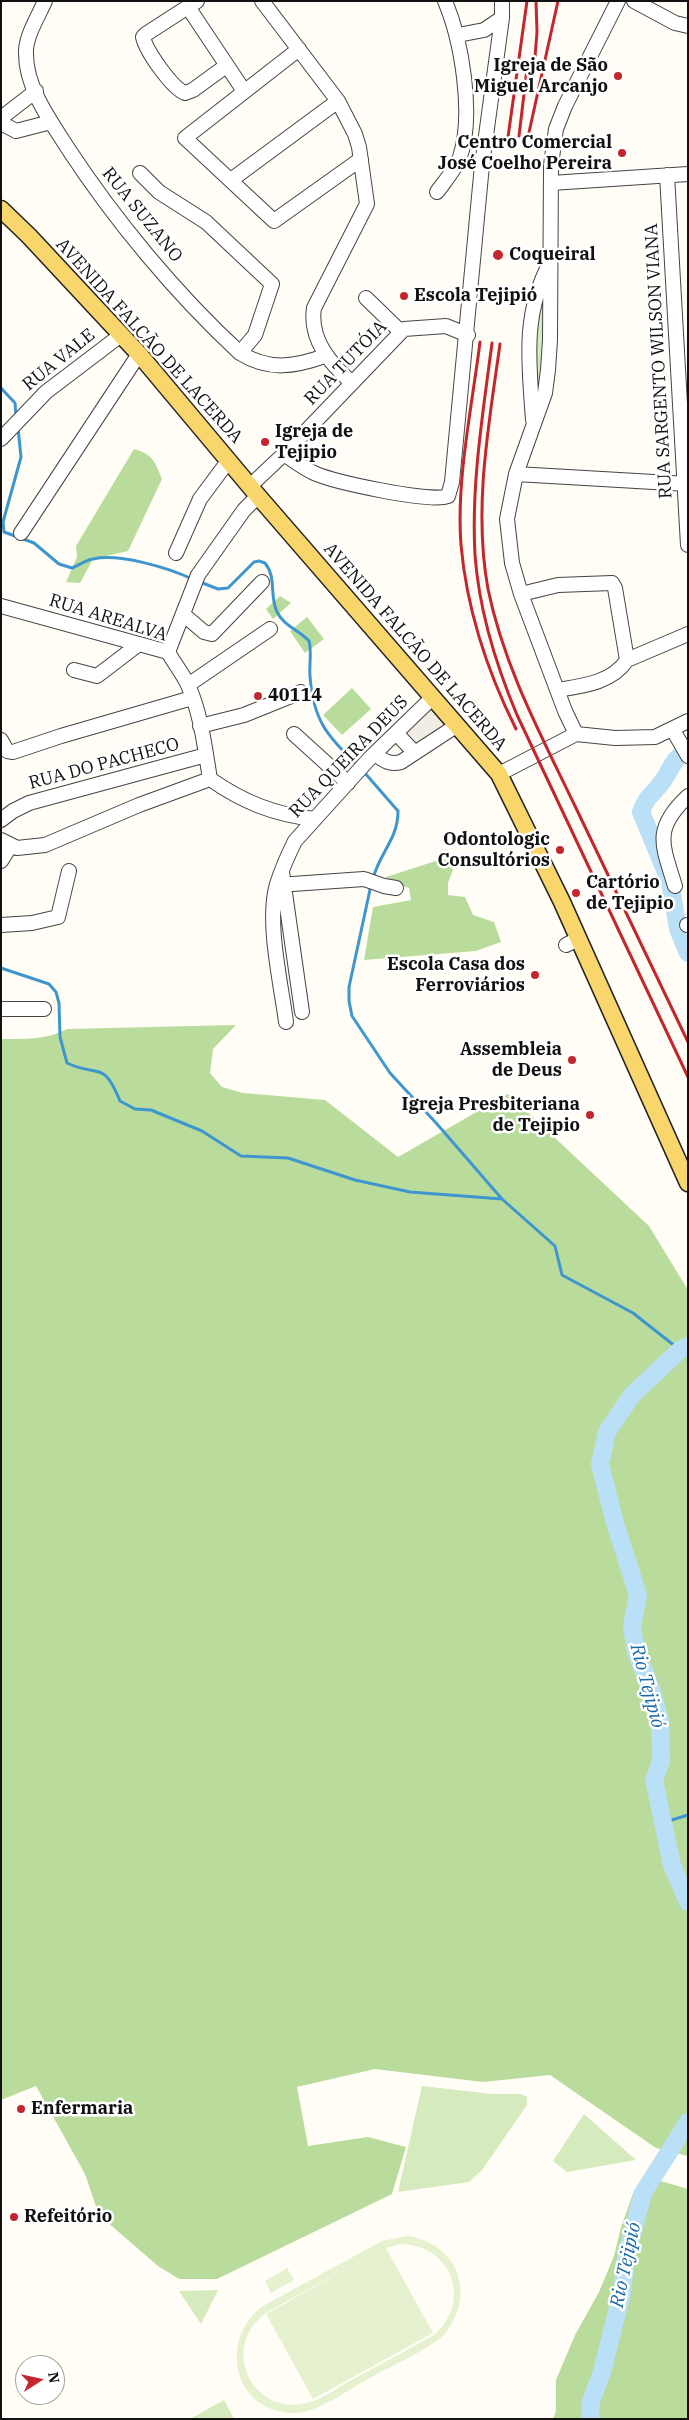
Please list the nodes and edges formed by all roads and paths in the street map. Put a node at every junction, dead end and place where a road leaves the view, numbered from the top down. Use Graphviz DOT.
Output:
graph roads {
  1 [pos="46,1"];
  2 [pos="262,1"];
  3 [pos="445,1"];
  4 [pos="502,1"];
  5 [pos="618,1"];
  6 [pos="634,1"];
  7 [pos="193,4"];
  8 [pos="502,18"];
  9 [pos="688,26"];
  10 [pos="458,35"];
  11 [pos="299,49"];
  12 [pos="226,66"];
  13 [pos="36,91"];
  14 [pos="244,91"];
  15 [pos="338,101"];
  16 [pos="1,118"];
  17 [pos="51,122"];
  18 [pos="1,123"];
  19 [pos="361,159"];
  20 [pos="140,173"];
  21 [pos="688,174"];
  22 [pos="668,175"];
  23 [pos="231,180"];
  24 [pos="551,183"];
  25 [pos="437,192"];
  26 [pos="1,209"];
  27 [pos="550,262"];
  28 [pos="366,298"];
  29 [pos="403,331"];
  30 [pos="468,334"];
  31 [pos="121,335"];
  32 [pos="240,353"];
  33 [pos="139,354"];
  34 [pos="325,356"];
  35 [pos="352,384"];
  36 [pos="533,426"];
  37 [pos="1,439"];
  38 [pos="284,454"];
  39 [pos="229,460"];
  40 [pos="516,474"];
  41 [pos="686,485"];
  42 [pos="254,491"];
  43 [pos="21,532"];
  44 [pos="688,546"];
  45 [pos="176,553"];
  46 [pos="262,582"];
  47 [pos="521,594"];
  48 [pos="1,606"];
  49 [pos="184,615"];
  50 [pos="270,630"];
  51 [pos="688,634"];
  52 [pos="139,644"];
  53 [pos="168,652"];
  54 [pos="627,660"];
  55 [pos="74,670"];
  56 [pos="557,690"];
  57 [pos="190,692"];
  58 [pos="301,692"];
  59 [pos="432,698"];
  60 [pos="688,721"];
  61 [pos="200,726"];
  62 [pos="456,726"];
  63 [pos="673,730"];
  64 [pos="294,734"];
  65 [pos="397,734"];
  66 [pos="576,734"];
  67 [pos="4,746"];
  68 [pos="414,753"];
  69 [pos="686,753"];
  70 [pos="206,755"];
  71 [pos="372,756"];
  72 [pos="499,774"];
  73 [pos="352,777"];
  74 [pos="210,779"];
  75 [pos="688,796"];
  76 [pos="1,801"];
  77 [pos="13,810"];
  78 [pos="315,819"];
  79 [pos="1,820"];
  80 [pos="6,843"];
  81 [pos="1,861"];
  82 [pos="69,871"];
  83 [pos="281,880"];
  84 [pos="675,886"];
  85 [pos="396,888"];
  86 [pos="1,925"];
  87 [pos="1,1009"];
  88 [pos="44,1009"];
  89 [pos="302,1012"];
  90 [pos="286,1022"];
  91 [pos="688,1183"];
  1 -- 13 [label="street, RUA SUZANO"];
  2 -- 11 [label="street"];
  3 -- 10 [label="street"];
  4 -- 8 [label="street"];
  5 -- 24 [label="street"];
  6 -- 9 [label="street"];
  7 -- 12 [label="street"];
  7 -- 12 [label="street"];
  8 -- 10 [label="street"];
  8 -- 30 [label="street"];
  10 -- 25 [label="street"];
  11 -- 14 [label="street"];
  11 -- 15 [label="street"];
  12 -- 14 [label="street"];
  13 -- 16 [label="street"];
  13 -- 17 [label="street, RUA SUZANO"];
  14 -- 23 [label="street"];
  15 -- 19 [label="street"];
  15 -- 23 [label="street"];
  17 -- 18 [label="street"];
  17 -- 32 [label="street, RUA SUZANO"];
  19 -- 23 [label="street"];
  19 -- 34 [label="street"];
  20 -- 32 [label="street"];
  21 -- 22 [label="street"];
  22 -- 24 [label="street"];
  22 -- 41 [label="street, RUA SARGENTO WILSON VIANA"];
  24 -- 27 [label="street"];
  26 -- 31 [label="main road, AVENIDA FALCÃO DE LACERDA"];
  27 -- 36 [label="street"];
  27 -- 36 [label="street"];
  28 -- 29 [label="street"];
  29 -- 30 [label="street"];
  29 -- 35 [label="street, RUA TUTÓIA"];
  30 -- 38 [label="street"];
  31 -- 33 [label="main road, AVENIDA FALCÃO DE LACERDA"];
  31 -- 37 [label="street, RUA VALE"];
  32 -- 34 [label="street, RUA SUZANO"];
  33 -- 39 [label="main road, AVENIDA FALCÃO DE LACERDA"];
  33 -- 43 [label="street"];
  34 -- 35 [label="street"];
  35 -- 38 [label="street, RUA TUTÓIA"];
  36 -- 40 [label="street"];
  38 -- 42 [label="street, RUA TUTÓIA"];
  39 -- 42 [label="main road, AVENIDA FALCÃO DE LACERDA"];
  39 -- 45 [label="street"];
  40 -- 41 [label="street"];
  40 -- 47 [label="street"];
  41 -- 44 [label="street, RUA SARGENTO WILSON VIANA"];
  42 -- 49 [label="street, RUA TUTÓIA"];
  42 -- 59 [label="main road, AVENIDA FALCÃO DE LACERDA"];
  46 -- 49 [label="street"];
  47 -- 54 [label="street"];
  47 -- 56 [label="street"];
  48 -- 52 [label="street, RUA AREALVA"];
  49 -- 53 [label="street, RUA TUTÓIA"];
  50 -- 57 [label="street"];
  51 -- 54 [label="street"];
  52 -- 53 [label="street, RUA AREALVA"];
  52 -- 55 [label="street"];
  53 -- 57 [label="street, RUA AREALVA"];
  54 -- 56 [label="street"];
  56 -- 66 [label="street"];
  57 -- 61 [label="street, RUA AREALVA"];
  57 -- 67 [label="street"];
  58 -- 61 [label="street"];
  59 -- 62 [label="main road, AVENIDA FALCÃO DE LACERDA"];
  59 -- 65 [label="street, RUA QUEIRA DEUS"];
  60 -- 63 [label="street"];
  61 -- 70 [label="street, RUA AREALVA"];
  62 -- 68 [label="street"];
  62 -- 72 [label="main road, AVENIDA FALCÃO DE LACERDA"];
  63 -- 66 [label="street"];
  63 -- 69 [label="street"];
  64 -- 73 [label="street"];
  65 -- 68 [label="street"];
  65 -- 71 [label="street, RUA QUEIRA DEUS"];
  66 -- 72 [label="street"];
  68 -- 71 [label="street"];
  70 -- 74 [label="street, RUA AREALVA"];
  70 -- 77 [label="street, RUA DO PACHECO"];
  71 -- 73 [label="street, RUA QUEIRA DEUS"];
  72 -- 91 [label="main road, AVENIDA FALCÃO DE LACERDA"];
  73 -- 78 [label="street, RUA QUEIRA DEUS"];
  74 -- 78 [label="street"];
  74 -- 80 [label="street"];
  75 -- 84 [label="street"];
  76 -- 77 [label="street"];
  77 -- 79 [label="street, RUA DO PACHECO"];
  78 -- 83 [label="street, RUA QUEIRA DEUS"];
  80 -- 81 [label="street"];
  82 -- 86 [label="street"];
  83 -- 85 [label="street"];
  83 -- 89 [label="street"];
  83 -- 90 [label="street, RUA QUEIRA DEUS"];
  87 -- 88 [label="street"];
}
